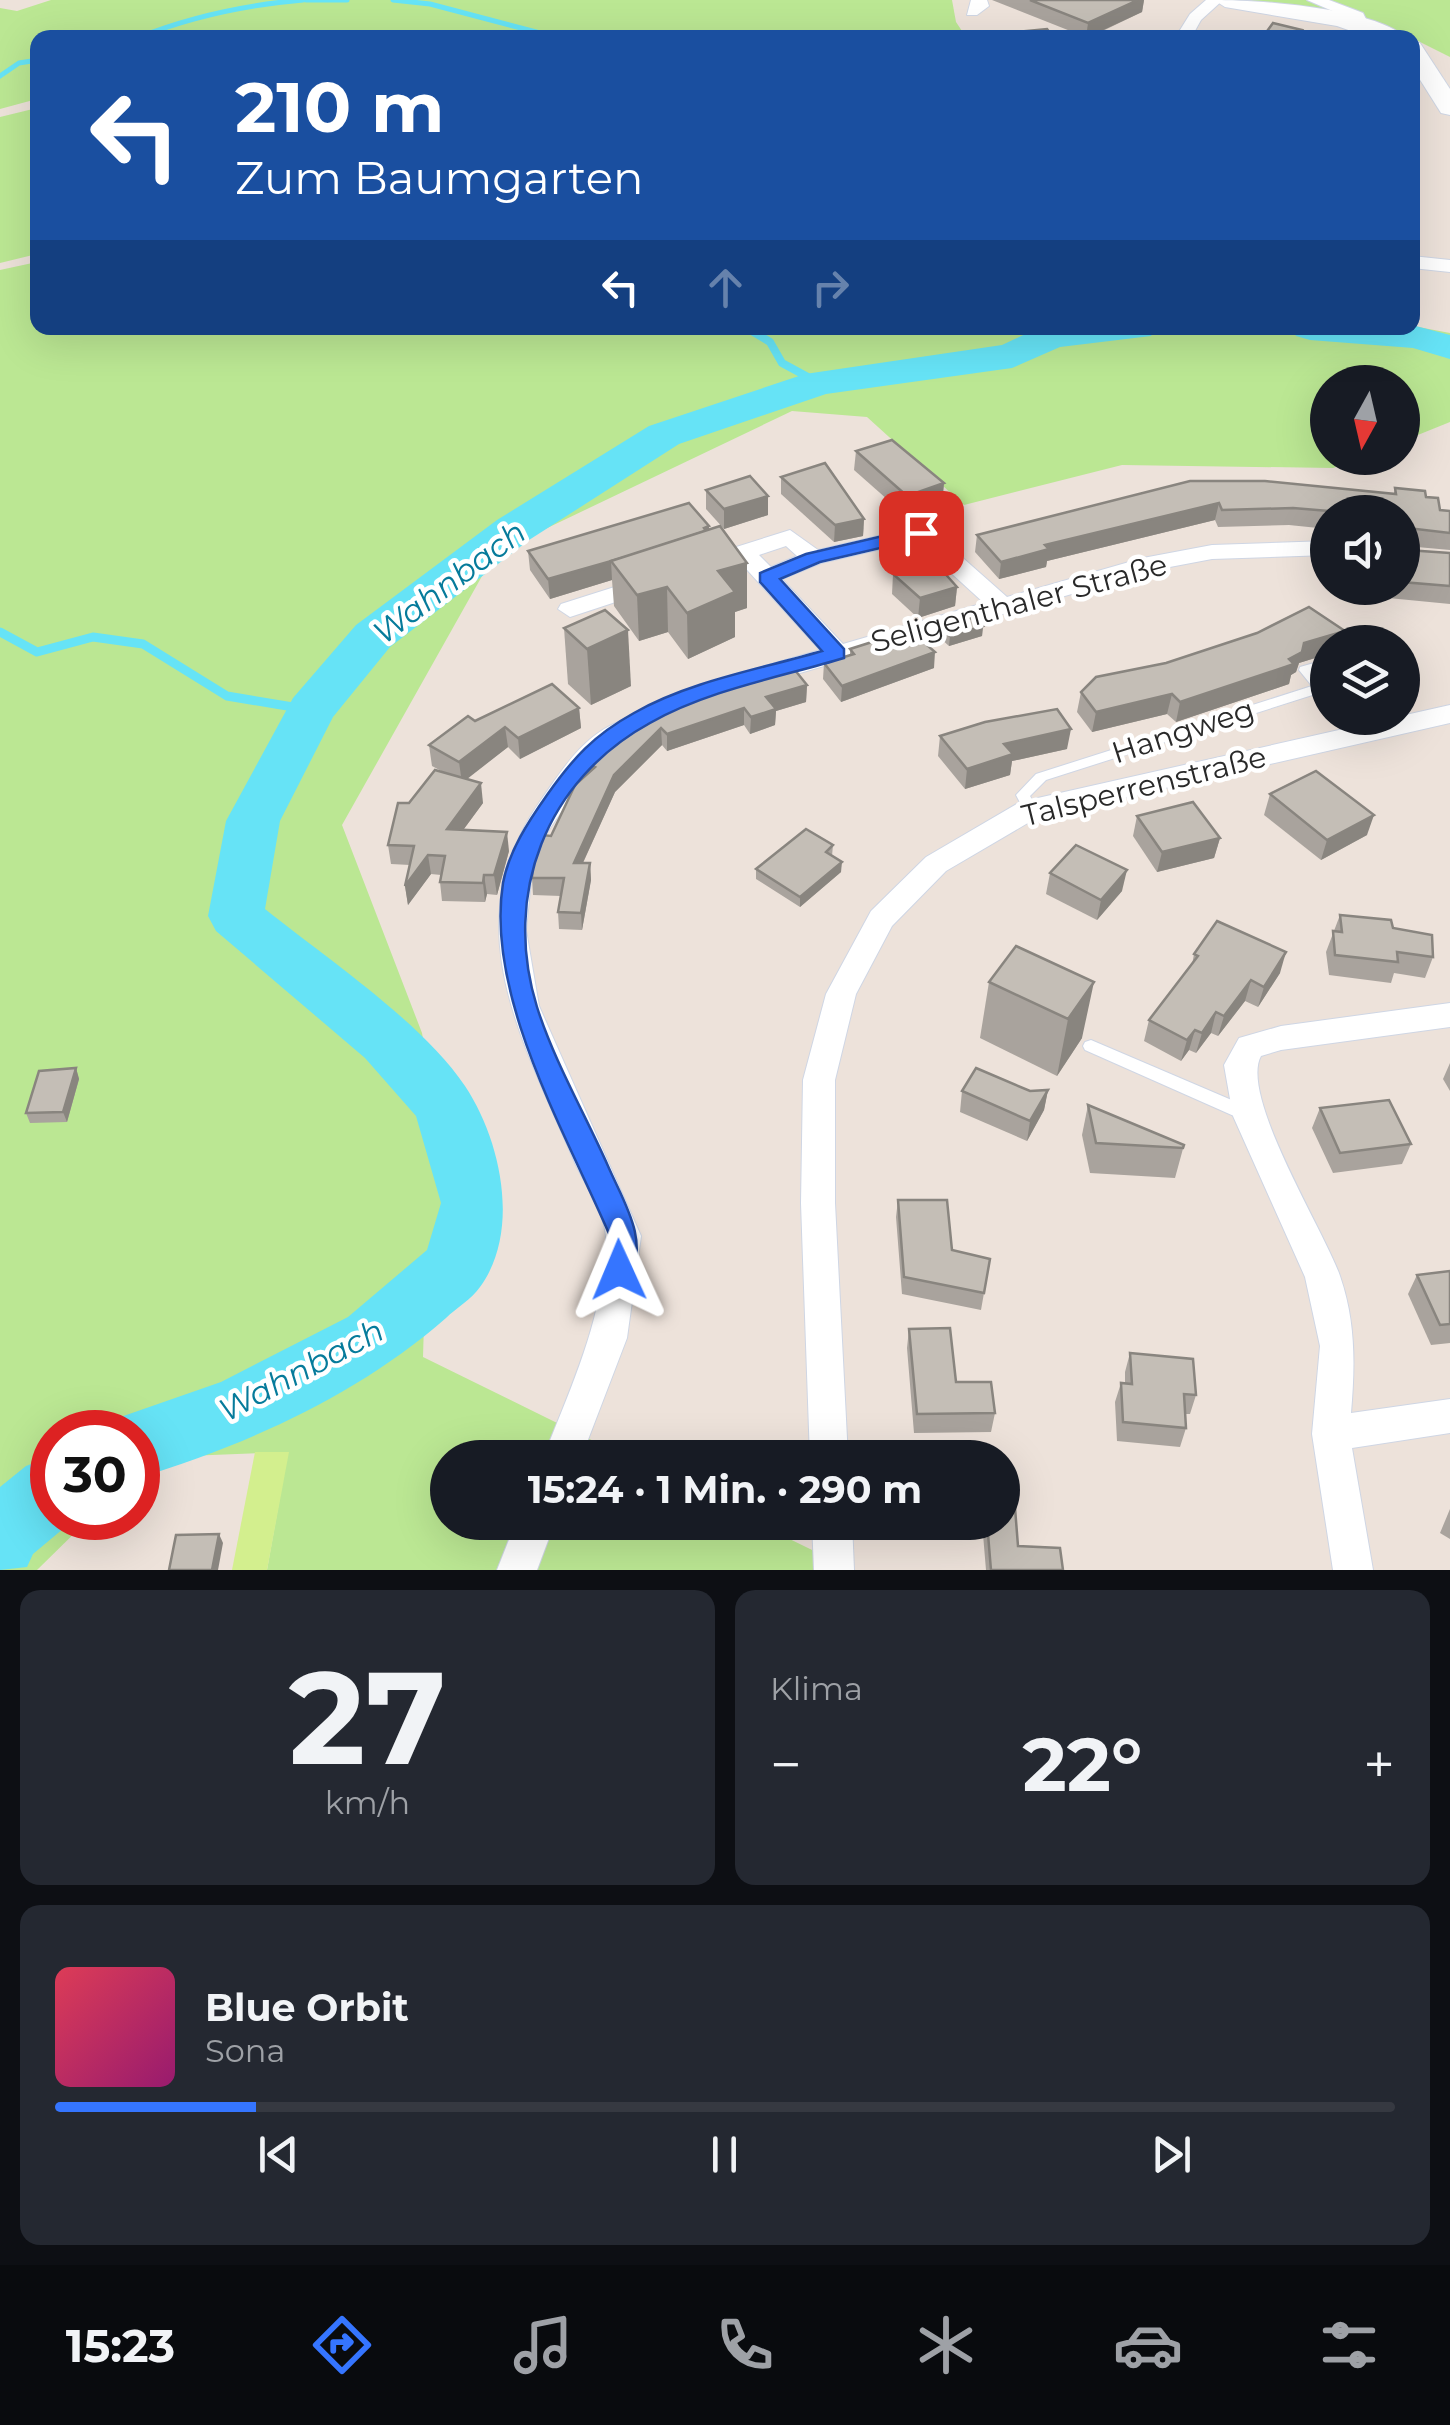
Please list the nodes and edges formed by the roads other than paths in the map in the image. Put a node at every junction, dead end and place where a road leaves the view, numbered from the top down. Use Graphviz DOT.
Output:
graph roads {
  1 [pos="1215,0"];
  2 [pos="1225,0"];
  3 [pos="1315,0"];
  4 [pos="1362,26"];
  5 [pos="1187,30"];
  6 [pos="1373,30"];
  7 [pos="1420,61"];
  8 [pos="1450,108"];
  9 [pos="1420,263"];
  10 [pos="1450,266"];
  11 [pos="1310,549"];
  12 [pos="743,552"];
  13 [pos="813,558"];
  14 [pos="767,577"];
  15 [pos="1001,605"];
  16 [pos="570,609"];
  17 [pos="836,654"];
  18 [pos="730,685"];
  19 [pos="1310,691"];
  20 [pos="660,710"];
  21 [pos="1450,714"];
  22 [pos="1030,809"];
  23 [pos="1450,1016"];
  24 [pos="1092,1046"];
  25 [pos="1249,1116"];
  26 [pos="1450,1416"];
  27 [pos="1330,1434"];
  28 [pos="569,1440"];
  29 [pos="828,1440"];
  30 [pos="529,1540"];
  31 [pos="833,1540"];
  32 [pos="518,1570"];
  33 [pos="834,1570"];
  34 [pos="1353,1570"];
  1 -- 5 [label="street"];
  2 -- 4 [label="main road"];
  3 -- 4 [label="street"];
  4 -- 6 [label="main road"];
  7 -- 8 [label="main road"];
  9 -- 10 [label="street"];
  11 -- 15 [label="street, Seligenthaler Straße"];
  12 -- 13 [label="street"];
  12 -- 14 [label="street"];
  12 -- 16 [label="street"];
  13 -- 14 [label="street"];
  13 -- 15 [label="street"];
  14 -- 17 [label="street"];
  15 -- 17 [label="street, Seligenthaler Straße"];
  17 -- 18 [label="street, Seligenthaler Straße"];
  19 -- 22 [label="lane, Hangweg"];
  20 -- 28 [label="street"];
  21 -- 22 [label="street, Talsperrenstraße"];
  22 -- 29 [label="street, Talsperrenstraße"];
  23 -- 25 [label="street"];
  24 -- 25 [label="lane"];
  25 -- 27 [label="street"];
  26 -- 27 [label="street"];
  27 -- 34 [label="street"];
  30 -- 32 [label="street"];
  31 -- 33 [label="street"];
}
